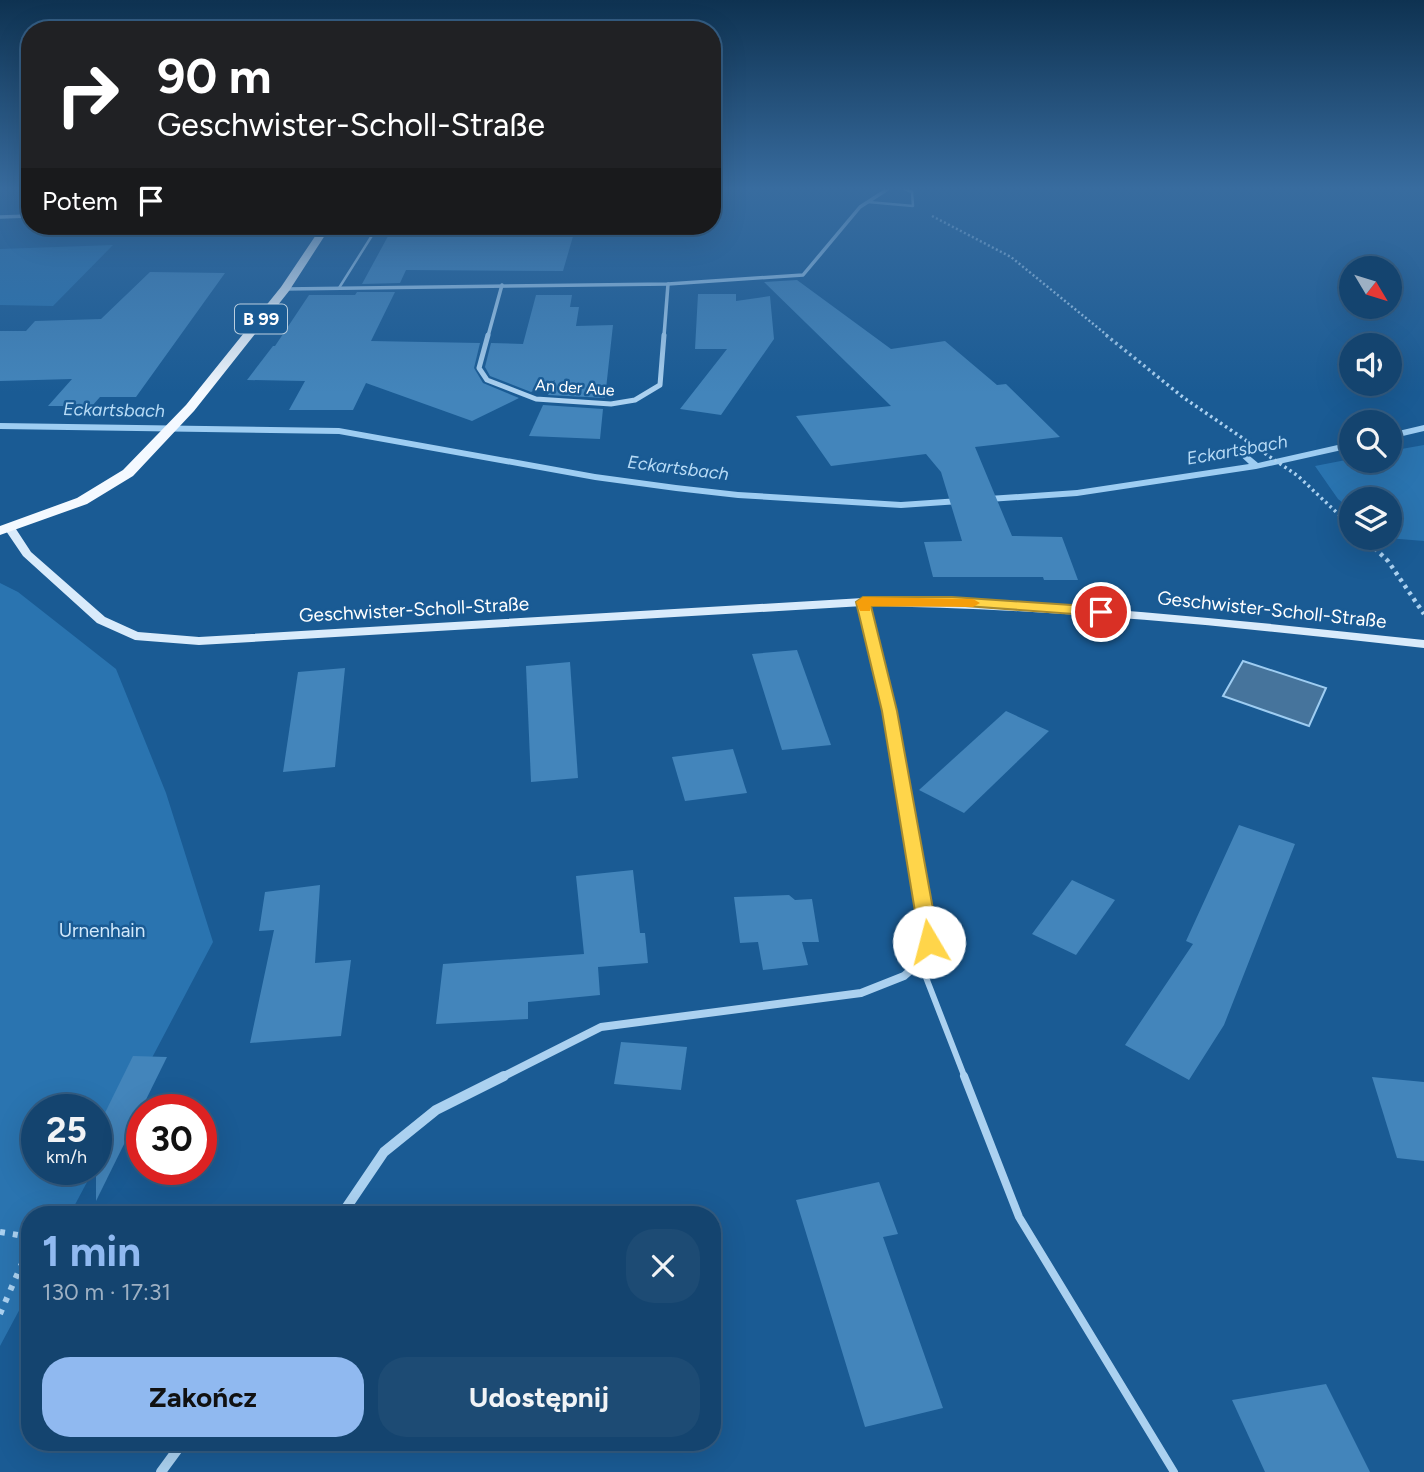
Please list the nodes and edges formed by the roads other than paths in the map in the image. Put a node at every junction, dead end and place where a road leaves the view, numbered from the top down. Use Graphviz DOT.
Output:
graph roads {
  1 [pos="307,256"];
  2 [pos="359,256"];
  3 [pos="819,256"];
  4 [pos="668,284"];
  5 [pos="502,285"];
  6 [pos="338,288"];
  7 [pos="285,289"];
  8 [pos="5,530"];
  9 [pos="863,602"];
  10 [pos="1424,645"];
  11 [pos="920,962"];
  12 [pos="347,1206"];
  13 [pos="176,1451"];
  14 [pos="161,1472"];
  15 [pos="1174,1472"];
  1 -- 7 [label="main road, B 99"];
  2 -- 6 [label="lane"];
  3 -- 4 [label="street"];
  4 -- 5 [label="street"];
  4 -- 5 [label="street, An der Aue"];
  5 -- 6 [label="street"];
  6 -- 7 [label="street"];
  7 -- 8 [label="main road, B 99"];
  8 -- 9 [label="street, Geschwister-Scholl-Straße"];
  9 -- 10 [label="street, Geschwister-Scholl-Straße"];
  9 -- 11 [label="street"];
  11 -- 12 [label="street"];
  11 -- 15 [label="lane"];
  13 -- 14 [label="street"];
}
